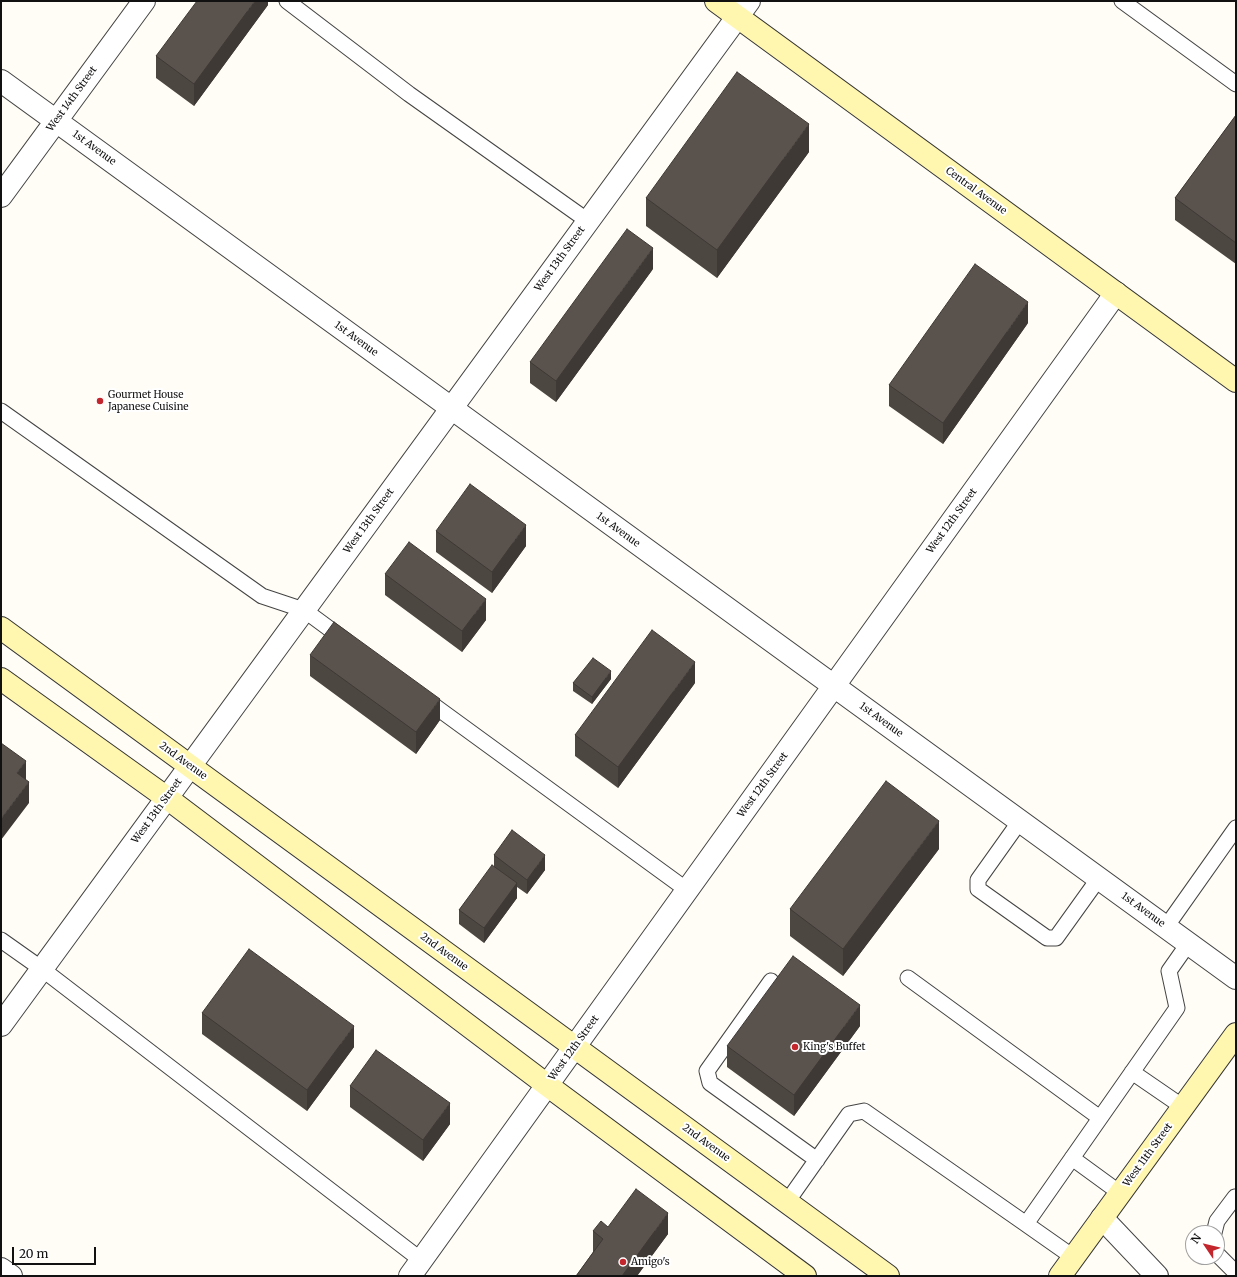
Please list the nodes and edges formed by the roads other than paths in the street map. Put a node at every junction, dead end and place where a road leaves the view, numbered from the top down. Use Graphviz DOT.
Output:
graph roads {
  1 [pos="144,1"];
  2 [pos="287,1"];
  3 [pos="716,1"];
  4 [pos="1122,1"];
  5 [pos="743,9"];
  6 [pos="1,81"];
  7 [pos="1236,84"];
  8 [pos="56,121"];
  9 [pos="1,196"];
  10 [pos="588,221"];
  11 [pos="1116,293"];
  12 [pos="1236,381"];
  13 [pos="452,408"];
  14 [pos="1,411"];
  15 [pos="304,610"];
  16 [pos="1,628"];
  17 [pos="355,648"];
  18 [pos="1,679"];
  19 [pos="834,686"];
  20 [pos="412,690"];
  21 [pos="190,766"];
  22 [pos="166,798"];
  23 [pos="1020,821"];
  24 [pos="1236,828"];
  25 [pos="1099,878"];
  26 [pos="687,890"];
  27 [pos="1166,927"];
  28 [pos="1,940"];
  29 [pos="1188,944"];
  30 [pos="42,969"];
  31 [pos="908,978"];
  32 [pos="1236,978"];
  33 [pos="771,981"];
  34 [pos="1,1025"];
  35 [pos="1236,1034"];
  36 [pos="574,1047"];
  37 [pos="1132,1072"];
  38 [pos="547,1086"];
  39 [pos="1183,1107"];
  40 [pos="1100,1118"];
  41 [pos="1072,1158"];
  42 [pos="817,1160"];
  43 [pos="1120,1193"];
  44 [pos="1235,1197"];
  45 [pos="787,1202"];
  46 [pos="1102,1218"];
  47 [pos="1026,1224"];
  48 [pos="1216,1225"];
  49 [pos="1074,1257"];
  50 [pos="1225,1262"];
  51 [pos="1,1268"];
  52 [pos="416,1268"];
  53 [pos="1236,1273"];
  54 [pos="11,1276"];
  55 [pos="805,1276"];
  56 [pos="888,1276"];
  57 [pos="1060,1276"];
  58 [pos="1157,1276"];
  1 -- 8 [label="street, West 14th Street"];
  2 -- 10 [label="lane"];
  3 -- 5 [label="main road, Central Avenue"];
  4 -- 7 [label="lane"];
  5 -- 10 [label="street, West 13th Street"];
  5 -- 11 [label="main road, Central Avenue"];
  6 -- 8 [label="street, 1st Avenue"];
  8 -- 9 [label="street, West 14th Street"];
  8 -- 13 [label="street, 1st Avenue"];
  10 -- 13 [label="street, West 13th Street"];
  11 -- 12 [label="main road, Central Avenue"];
  11 -- 19 [label="street, West 12th Street"];
  13 -- 15 [label="street, West 13th Street"];
  13 -- 19 [label="street, 1st Avenue"];
  14 -- 15 [label="lane"];
  15 -- 17 [label="lane"];
  15 -- 21 [label="street, West 13th Street"];
  16 -- 21 [label="main road, 2nd Avenue"];
  18 -- 22 [label="main road"];
  19 -- 23 [label="street, 1st Avenue"];
  19 -- 26 [label="street, West 12th Street"];
  20 -- 26 [label="lane"];
  21 -- 22 [label="street, West 13th Street"];
  21 -- 36 [label="main road, 2nd Avenue"];
  22 -- 30 [label="street, West 13th Street"];
  22 -- 38 [label="main road"];
  23 -- 25 [label="street, 1st Avenue"];
  23 -- 25 [label="lane"];
  24 -- 27 [label="lane"];
  25 -- 27 [label="street, 1st Avenue"];
  26 -- 36 [label="street, West 12th Street"];
  27 -- 29 [label="street, 1st Avenue"];
  28 -- 30 [label="lane"];
  29 -- 32 [label="street, 1st Avenue"];
  29 -- 37 [label="lane"];
  30 -- 34 [label="street, West 13th Street"];
  30 -- 52 [label="lane"];
  31 -- 40 [label="lane"];
  33 -- 42 [label="lane"];
  35 -- 39 [label="main road, West 11th Street"];
  36 -- 38 [label="street, West 12th Street"];
  36 -- 45 [label="main road, 2nd Avenue"];
  37 -- 39 [label="lane"];
  37 -- 40 [label="lane"];
  38 -- 52 [label="street, West 12th Street"];
  38 -- 55 [label="main road"];
  39 -- 43 [label="main road, West 11th Street"];
  40 -- 41 [label="lane"];
  41 -- 43 [label="lane"];
  41 -- 47 [label="lane"];
  42 -- 45 [label="lane"];
  42 -- 47 [label="lane"];
  43 -- 46 [label="main road, West 11th Street"];
  44 -- 48 [label="lane"];
  45 -- 56 [label="main road, 2nd Avenue"];
  46 -- 49 [label="main road, West 11th Street"];
  46 -- 58 [label="street"];
  47 -- 49 [label="lane"];
  49 -- 57 [label="main road, West 11th Street"];
  50 -- 53 [label="lane"];
  51 -- 54 [label="street"];
}
